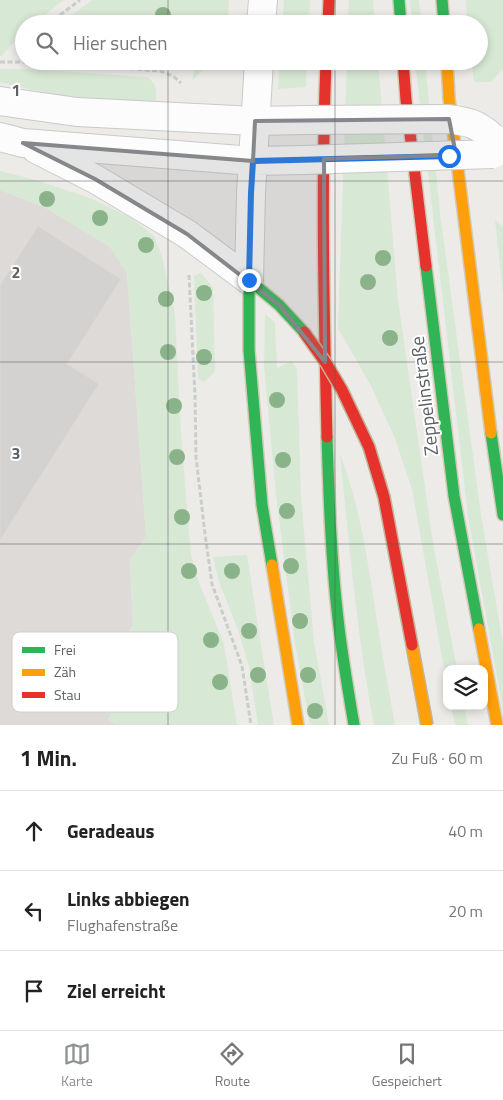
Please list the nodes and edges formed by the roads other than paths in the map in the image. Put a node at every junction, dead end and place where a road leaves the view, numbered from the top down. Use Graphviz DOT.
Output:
graph roads {
  1 [pos="263,0"];
  2 [pos="329,0"];
  3 [pos="399,0"];
  4 [pos="442,0"];
  5 [pos="262,15"];
  6 [pos="328,15"];
  7 [pos="400,15"];
  8 [pos="443,15"];
  9 [pos="258,70"];
  10 [pos="326,70"];
  11 [pos="404,70"];
  12 [pos="447,70"];
  13 [pos="0,101"];
  14 [pos="255,121"];
  15 [pos="12,140"];
  16 [pos="498,147"];
  17 [pos="253,161"];
  18 [pos="249,280"];
  19 [pos="503,515"];
  20 [pos="298,725"];
  21 [pos="354,725"];
  22 [pos="427,725"];
  23 [pos="497,725"];
  1 -- 5 [label="street"];
  2 -- 6 [label="main road"];
  3 -- 7 [label="main road"];
  4 -- 8 [label="main road"];
  9 -- 14 [label="street"];
  10 -- 21 [label="main road"];
  11 -- 23 [label="main road, Zeppelinstraße"];
  12 -- 19 [label="main road"];
  13 -- 14 [label="street"];
  14 -- 16 [label="street, bridge"];
  14 -- 17 [label="street"];
  15 -- 17 [label="street"];
  15 -- 18 [label="street"];
  16 -- 17 [label="street, bridge"];
  17 -- 18 [label="street"];
  18 -- 20 [label="main road"];
  18 -- 22 [label="main road, bridge"];
}
